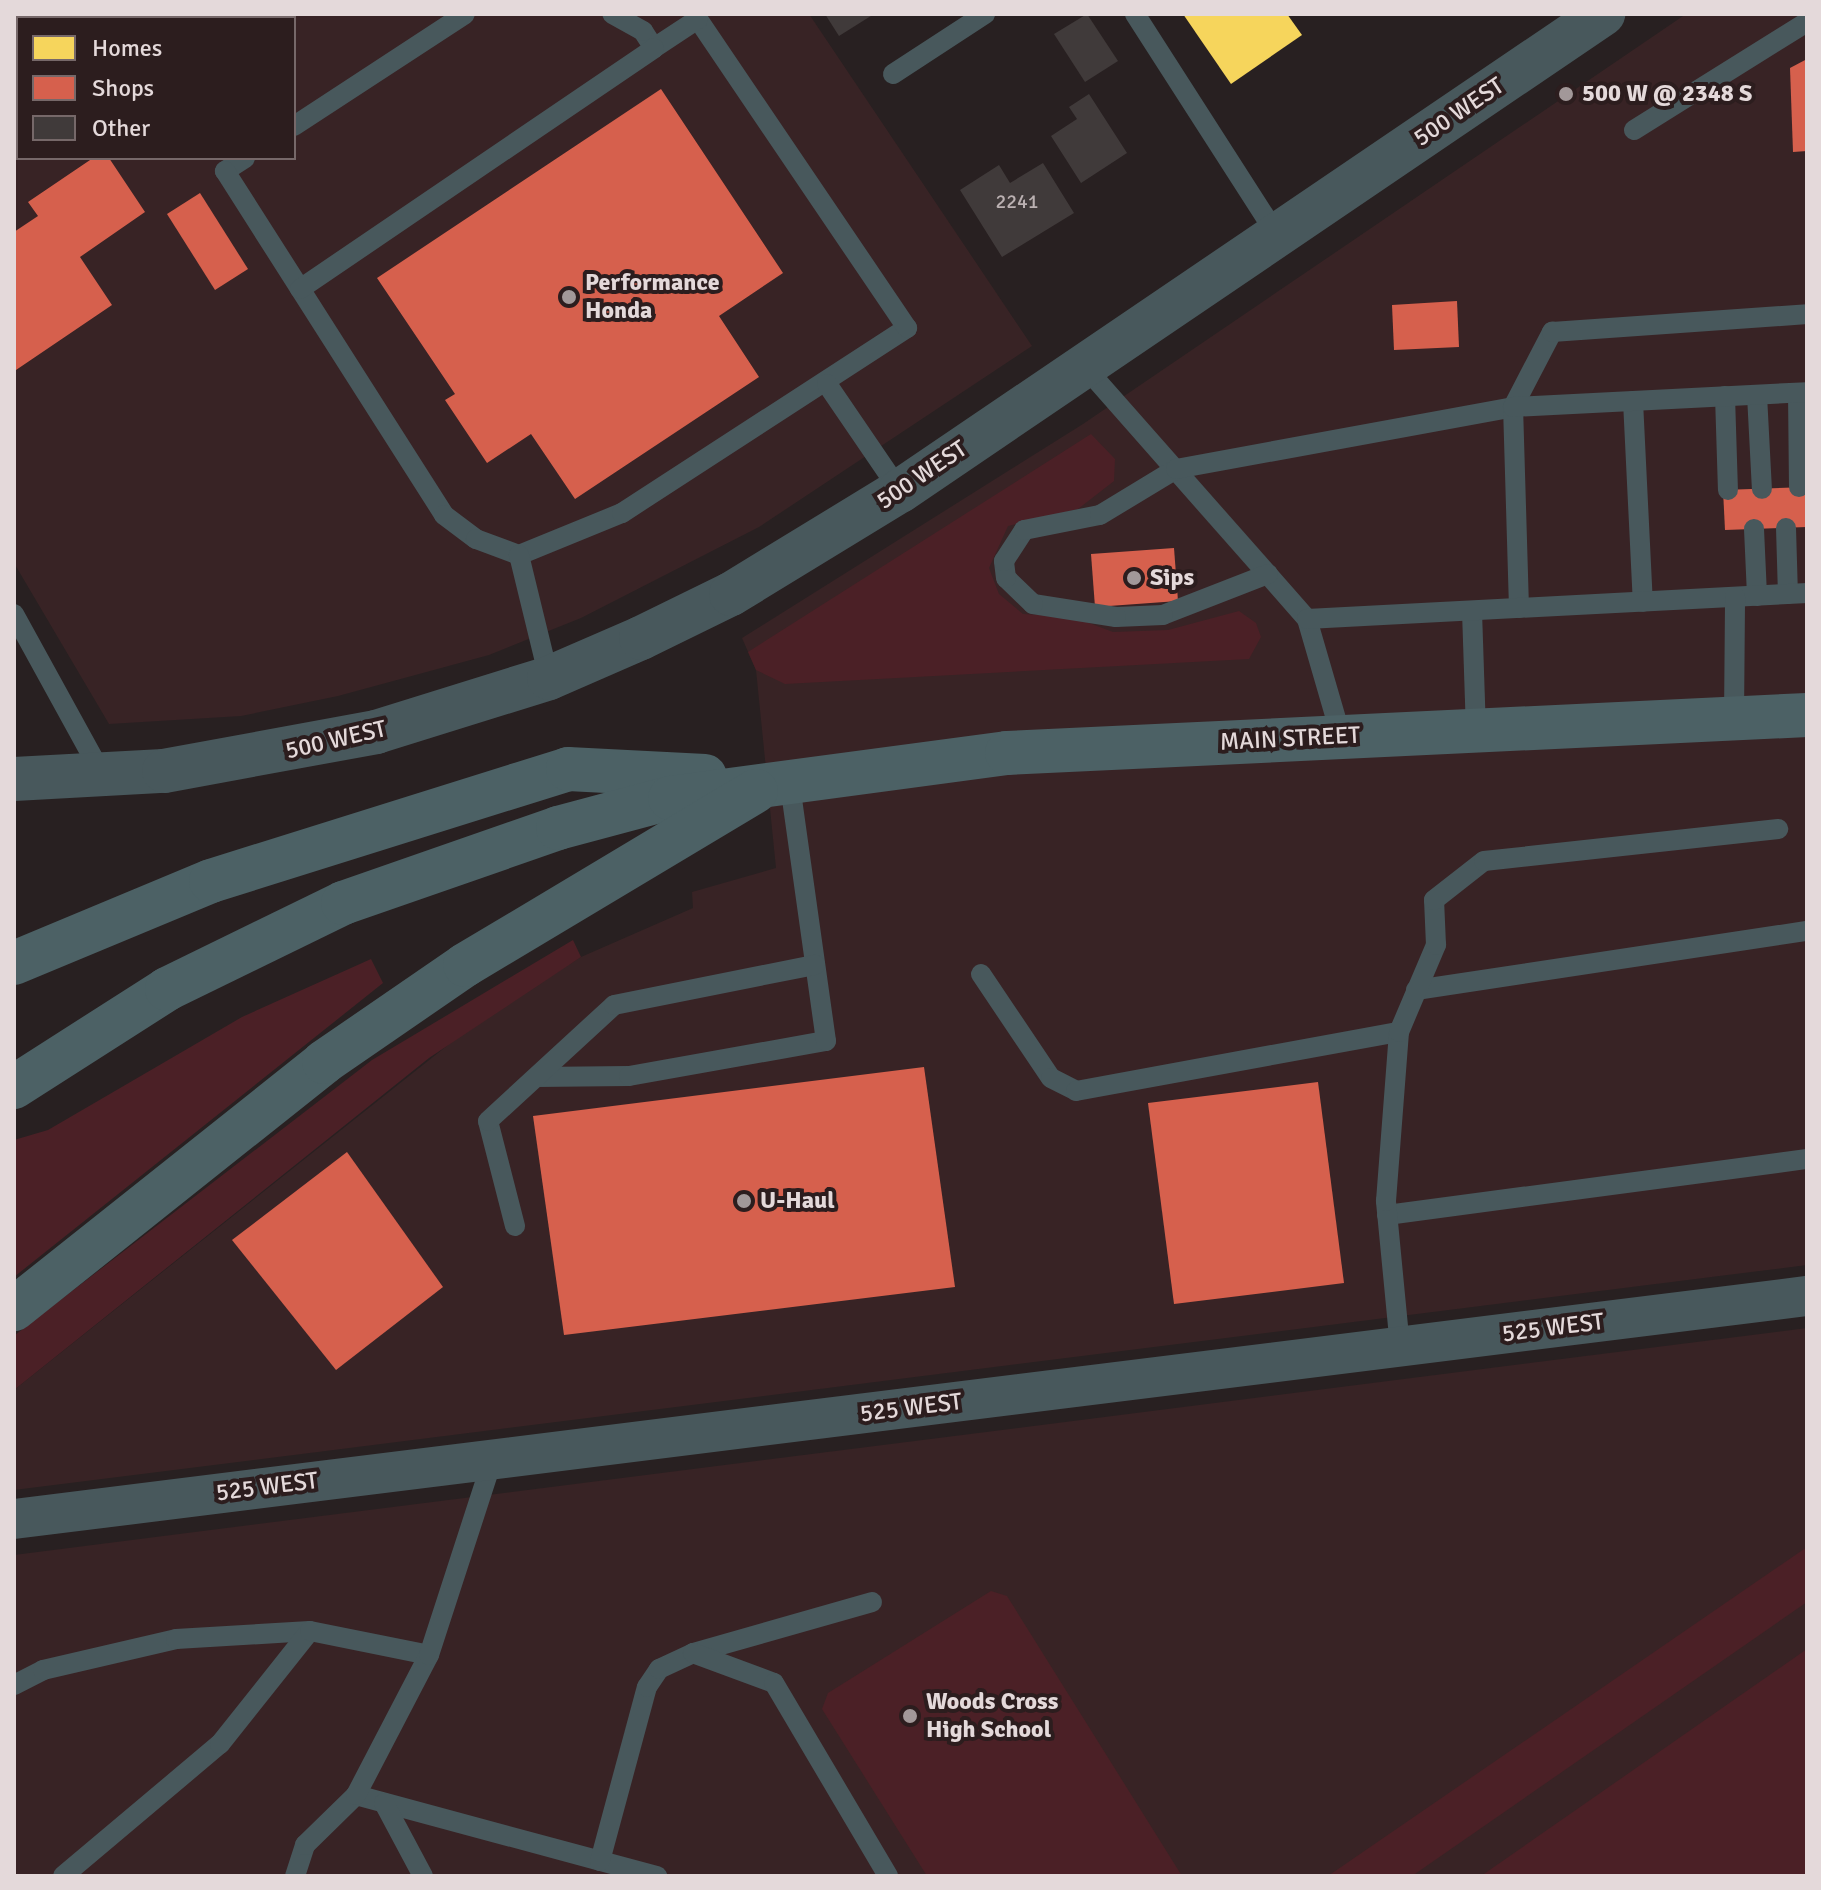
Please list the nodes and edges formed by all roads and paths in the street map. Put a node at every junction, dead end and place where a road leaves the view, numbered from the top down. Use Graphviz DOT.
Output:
graph roads {
  1 [pos="465,14"];
  2 [pos="612,14"];
  3 [pos="985,14"];
  4 [pos="1135,14"];
  5 [pos="1603,14"];
  6 [pos="1807,22"];
  7 [pos="654,48"];
  8 [pos="893,74"];
  9 [pos="296,125"];
  10 [pos="1634,130"];
  11 [pos="242,160"];
  12 [pos="1277,235"];
  13 [pos="300,289"];
  14 [pos="1807,314"];
  15 [pos="1084,366"];
  16 [pos="827,384"];
  17 [pos="1803,393"];
  18 [pos="1757,395"];
  19 [pos="1725,396"];
  20 [pos="1633,401"];
  21 [pos="1513,407"];
  22 [pos="1176,469"];
  23 [pos="1799,487"];
  24 [pos="1762,489"];
  25 [pos="1728,490"];
  26 [pos="900,491"];
  27 [pos="1786,528"];
  28 [pos="1754,529"];
  29 [pos="519,555"];
  30 [pos="1268,574"];
  31 [pos="1798,594"];
  32 [pos="1757,596"];
  33 [pos="1735,597"];
  34 [pos="1643,602"];
  35 [pos="1519,608"];
  36 [pos="1472,611"];
  37 [pos="14,614"];
  38 [pos="1307,619"];
  39 [pos="549,678"];
  40 [pos="1807,715"];
  41 [pos="1734,718"];
  42 [pos="1476,730"];
  43 [pos="1341,736"];
  44 [pos="102,774"];
  45 [pos="782,778"];
  46 [pos="14,779"];
  47 [pos="1778,829"];
  48 [pos="1807,931"];
  49 [pos="14,963"];
  50 [pos="815,965"];
  51 [pos="981,974"];
  52 [pos="1416,990"];
  53 [pos="1399,1032"];
  54 [pos="537,1077"];
  55 [pos="14,1087"];
  56 [pos="1807,1159"];
  57 [pos="1387,1215"];
  58 [pos="515,1226"];
  59 [pos="1807,1296"];
  60 [pos="14,1309"];
  61 [pos="1400,1347"];
  62 [pos="492,1461"];
  63 [pos="14,1519"];
  64 [pos="872,1602"];
  65 [pos="310,1631"];
  66 [pos="693,1653"];
  67 [pos="429,1655"];
  68 [pos="14,1685"];
  69 [pos="356,1795"];
  70 [pos="384,1803"];
  71 [pos="600,1861"];
  72 [pos="63,1876"];
  73 [pos="295,1876"];
  74 [pos="423,1876"];
  75 [pos="657,1876"];
  76 [pos="888,1876"];
  1 -- 9 [label="lane"];
  2 -- 7 [label="lane"];
  3 -- 8 [label="lane"];
  4 -- 12 [label="lane"];
  5 -- 12 [label="street, 500 WEST"];
  6 -- 10 [label="lane"];
  7 -- 13 [label="lane"];
  7 -- 16 [label="lane"];
  11 -- 13 [label="lane"];
  12 -- 15 [label="street, 500 WEST"];
  13 -- 29 [label="lane"];
  14 -- 21 [label="lane"];
  15 -- 22 [label="lane"];
  15 -- 26 [label="street, 500 WEST"];
  16 -- 26 [label="lane"];
  16 -- 29 [label="lane"];
  17 -- 18 [label="lane"];
  17 -- 23 [label="lane"];
  18 -- 19 [label="lane"];
  18 -- 24 [label="lane"];
  19 -- 20 [label="lane"];
  19 -- 25 [label="lane"];
  20 -- 21 [label="lane"];
  20 -- 34 [label="lane"];
  21 -- 22 [label="lane"];
  21 -- 35 [label="lane"];
  22 -- 30 [label="lane"];
  22 -- 30 [label="lane"];
  26 -- 39 [label="street, 500 WEST"];
  27 -- 31 [label="lane"];
  28 -- 32 [label="lane"];
  29 -- 39 [label="lane"];
  30 -- 38 [label="lane"];
  31 -- 32 [label="lane"];
  32 -- 33 [label="lane"];
  33 -- 34 [label="lane"];
  33 -- 41 [label="lane"];
  34 -- 35 [label="lane"];
  35 -- 36 [label="lane"];
  36 -- 38 [label="lane"];
  36 -- 42 [label="lane"];
  37 -- 44 [label="lane"];
  38 -- 43 [label="lane"];
  39 -- 44 [label="street, 500 WEST"];
  40 -- 41 [label="main road, MAIN STREET"];
  41 -- 42 [label="main road, MAIN STREET"];
  42 -- 43 [label="main road, MAIN STREET"];
  43 -- 45 [label="main road, MAIN STREET"];
  44 -- 46 [label="street"];
  45 -- 49 [label="main road"];
  45 -- 50 [label="lane"];
  45 -- 55 [label="main road"];
  45 -- 60 [label="main road"];
  47 -- 52 [label="lane"];
  48 -- 52 [label="lane"];
  50 -- 54 [label="lane"];
  50 -- 54 [label="lane"];
  51 -- 53 [label="lane"];
  52 -- 53 [label="lane"];
  53 -- 57 [label="lane"];
  54 -- 58 [label="lane"];
  56 -- 57 [label="lane"];
  57 -- 61 [label="lane"];
  59 -- 61 [label="street, 525 WEST"];
  61 -- 62 [label="street, 525 WEST"];
  62 -- 63 [label="street, 525 WEST"];
  62 -- 67 [label="lane"];
  64 -- 66 [label="lane"];
  65 -- 67 [label="lane"];
  65 -- 68 [label="lane"];
  65 -- 72 [label="lane"];
  66 -- 71 [label="lane"];
  66 -- 76 [label="lane"];
  67 -- 69 [label="lane"];
  69 -- 70 [label="lane"];
  69 -- 73 [label="lane"];
  70 -- 71 [label="lane"];
  70 -- 74 [label="lane"];
  71 -- 75 [label="lane"];
}
